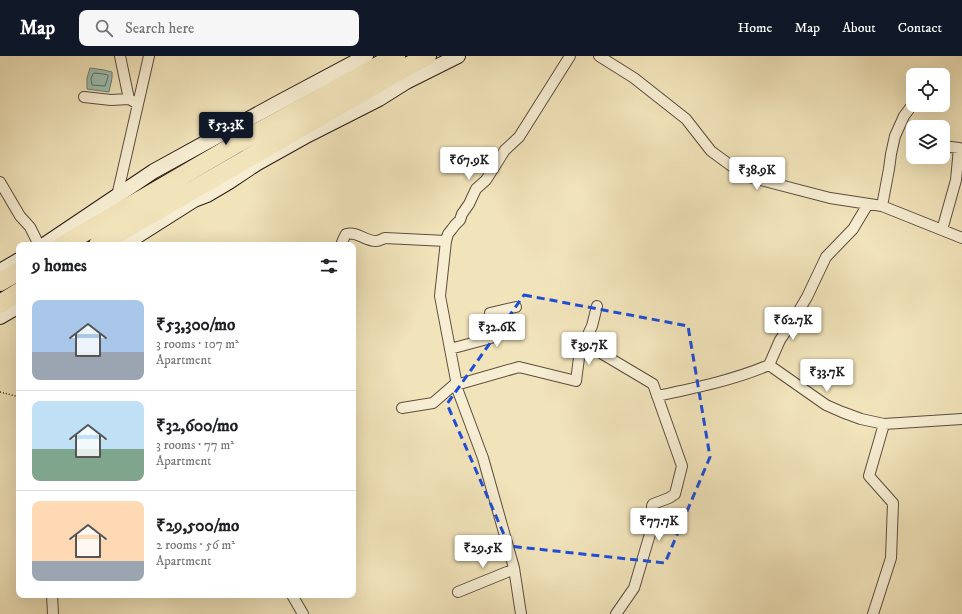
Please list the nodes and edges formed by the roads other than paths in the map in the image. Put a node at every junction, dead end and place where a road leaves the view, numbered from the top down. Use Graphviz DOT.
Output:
graph roads {
  1 [pos="120,56"];
  2 [pos="149,56"];
  3 [pos="366,56"];
  4 [pos="396,56"];
  5 [pos="427,56"];
  6 [pos="458,56"];
  7 [pos="570,56"];
  8 [pos="598,56"];
  9 [pos="84,97"];
  10 [pos="133,101"];
  11 [pos="907,112"];
  12 [pos="950,147"];
  13 [pos="0,182"];
  14 [pos="117,196"];
  15 [pos="868,204"];
  16 [pos="882,206"];
  17 [pos="942,230"];
  18 [pos="962,238"];
  19 [pos="446,241"];
  20 [pos="37,242"];
  21 [pos="48,242"];
  22 [pos="69,242"];
  23 [pos="116,242"];
  24 [pos="343,242"];
  25 [pos="16,262"];
  26 [pos="0,271"];
  27 [pos="16,273"];
  28 [pos="0,282"];
  29 [pos="16,294"];
  30 [pos="0,304"];
  31 [pos="597,306"];
  32 [pos="516,307"];
  33 [pos="16,308"];
  34 [pos="0,317"];
  35 [pos="584,343"];
  36 [pos="450,349"];
  37 [pos="769,365"];
  38 [pos="456,384"];
  39 [pos="657,396"];
  40 [pos="402,408"];
  41 [pos="962,419"];
  42 [pos="884,424"];
  43 [pos="514,570"];
  44 [pos="458,592"];
  45 [pos="52,598"];
  46 [pos="294,598"];
  47 [pos="52,614"];
  48 [pos="304,614"];
  49 [pos="521,614"];
  50 [pos="616,614"];
  51 [pos="872,614"];
  1 -- 10 [label="street"];
  2 -- 10 [label="street"];
  3 -- 14 [label="street"];
  4 -- 22 [label="highway"];
  5 -- 23 [label="highway"];
  6 -- 23 [label="street"];
  7 -- 19 [label="street"];
  8 -- 15 [label="street"];
  9 -- 10 [label="street"];
  10 -- 14 [label="street"];
  11 -- 16 [label="street"];
  12 -- 17 [label="street"];
  13 -- 20 [label="street"];
  14 -- 21 [label="street"];
  15 -- 16 [label="street"];
  15 -- 37 [label="street"];
  16 -- 17 [label="street"];
  17 -- 18 [label="street"];
  19 -- 24 [label="street"];
  19 -- 36 [label="street"];
  25 -- 26 [label="street"];
  27 -- 28 [label="highway"];
  29 -- 30 [label="highway"];
  31 -- 35 [label="street"];
  32 -- 36 [label="street"];
  33 -- 34 [label="street"];
  35 -- 38 [label="street"];
  35 -- 39 [label="street"];
  36 -- 38 [label="street"];
  37 -- 39 [label="street"];
  37 -- 42 [label="street"];
  38 -- 40 [label="street"];
  38 -- 43 [label="street"];
  39 -- 50 [label="street"];
  41 -- 42 [label="street"];
  42 -- 51 [label="street"];
  43 -- 44 [label="street"];
  43 -- 49 [label="street"];
  45 -- 47 [label="street"];
  46 -- 48 [label="street"];
}
